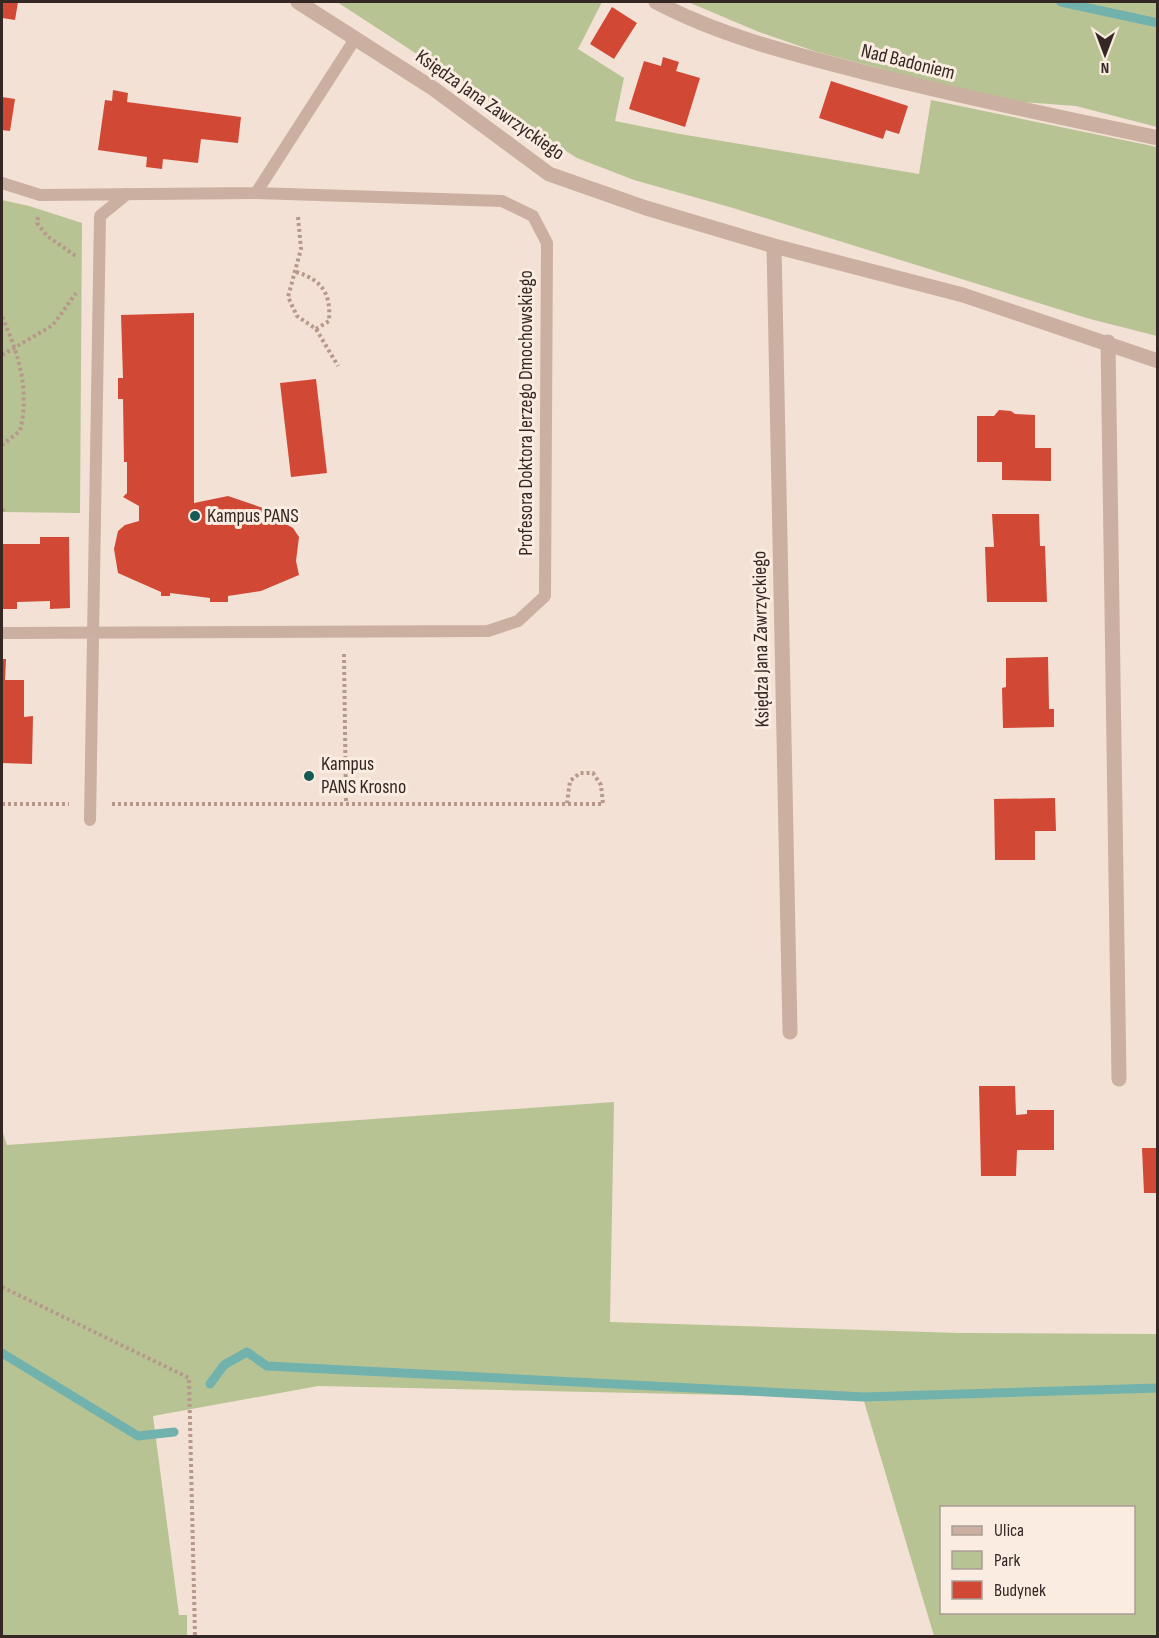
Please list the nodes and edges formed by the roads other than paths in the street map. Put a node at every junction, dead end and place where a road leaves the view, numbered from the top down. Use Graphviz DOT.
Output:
graph roads {
  1 [pos="298,2"];
  2 [pos="656,2"];
  3 [pos="355,39"];
  4 [pos="1158,138"];
  5 [pos="2,183"];
  6 [pos="256,193"];
  7 [pos="127,194"];
  8 [pos="774,246"];
  9 [pos="1108,342"];
  10 [pos="1158,361"];
  11 [pos="2,633"];
  12 [pos="93,633"];
  13 [pos="90,820"];
  14 [pos="790,1032"];
  15 [pos="1119,1079"];
  1 -- 3 [label="street, Księdza Jana Zawrzyckiego"];
  2 -- 4 [label="street, Nad Badoniem"];
  3 -- 6 [label="lane"];
  3 -- 8 [label="street, Księdza Jana Zawrzyckiego"];
  5 -- 7 [label="lane, Profesora Doktora Jerzego Dmochowskiego"];
  6 -- 7 [label="lane, Profesora Doktora Jerzego Dmochowskiego"];
  6 -- 12 [label="lane, Profesora Doktora Jerzego Dmochowskiego"];
  7 -- 12 [label="lane"];
  8 -- 9 [label="street, Księdza Jana Zawrzyckiego"];
  8 -- 14 [label="street, Księdza Jana Zawrzyckiego"];
  9 -- 10 [label="street, Księdza Jana Zawrzyckiego"];
  9 -- 15 [label="street"];
  11 -- 12 [label="lane, Profesora Doktora Jerzego Dmochowskiego"];
  12 -- 13 [label="lane"];
}
